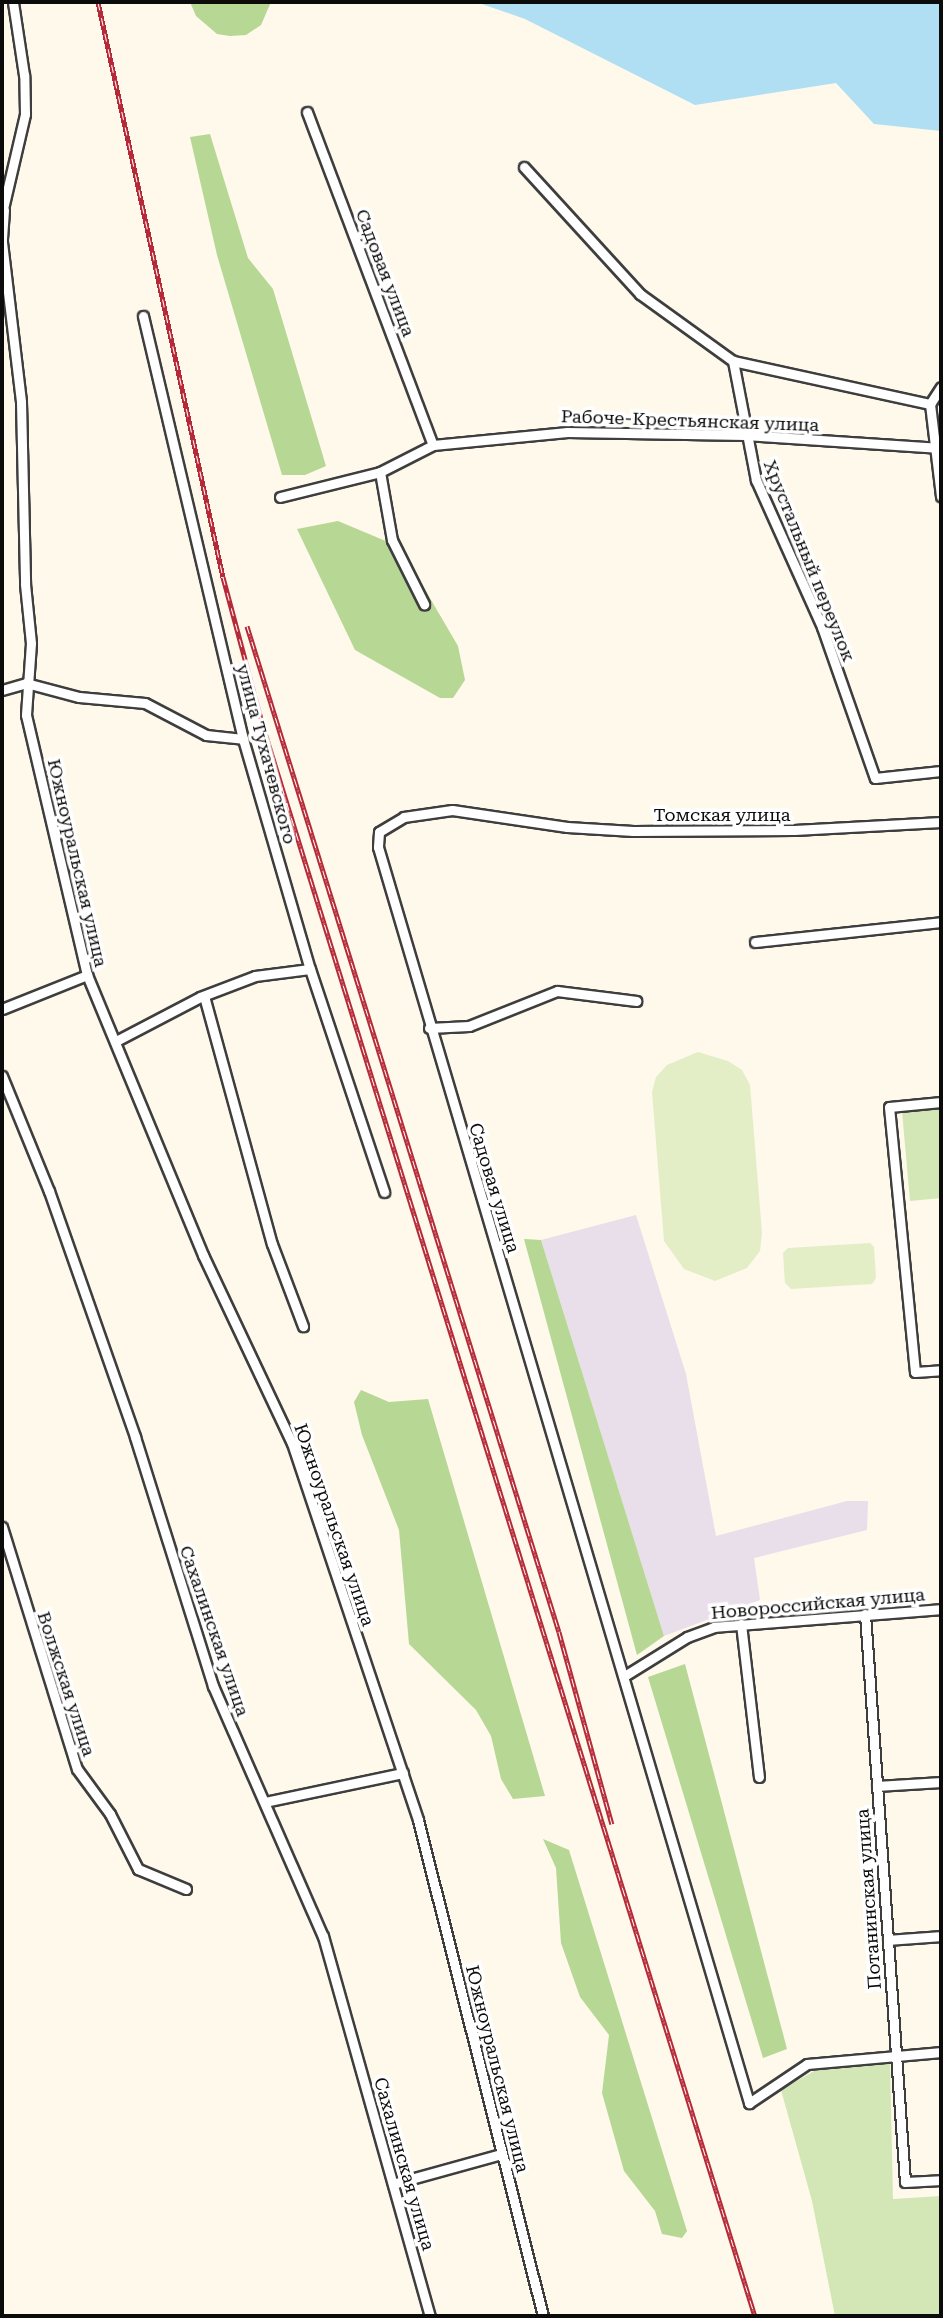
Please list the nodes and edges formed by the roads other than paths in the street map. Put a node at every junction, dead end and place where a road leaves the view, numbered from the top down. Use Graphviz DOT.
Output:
graph roads {
  1 [pos="13,2"];
  2 [pos="307,112"];
  3 [pos="524,167"];
  4 [pos="3,211"];
  5 [pos="143,316"];
  6 [pos="733,361"];
  7 [pos="941,387"];
  8 [pos="930,404"];
  9 [pos="745,435"];
  10 [pos="433,445"];
  11 [pos="939,448"];
  12 [pos="380,472"];
  13 [pos="941,496"];
  14 [pos="280,497"];
  15 [pos="424,604"];
  16 [pos="26,683"];
  17 [pos="2,690"];
  18 [pos="243,739"];
  19 [pos="941,771"];
  20 [pos="503,818"];
  21 [pos="941,822"];
  22 [pos="941,922"];
  23 [pos="755,942"];
  24 [pos="310,969"];
  25 [pos="87,975"];
  26 [pos="204,996"];
  27 [pos="636,1001"];
  28 [pos="2,1009"];
  29 [pos="429,1028"];
  30 [pos="116,1041"];
  31 [pos="2,1076"];
  32 [pos="941,1102"];
  33 [pos="384,1192"];
  34 [pos="303,1326"];
  35 [pos="941,1370"];
  36 [pos="2,1527"];
  37 [pos="941,1609"];
  38 [pos="865,1614"];
  39 [pos="741,1624"];
  40 [pos="626,1675"];
  41 [pos="403,1773"];
  42 [pos="759,1777"];
  43 [pos="941,1782"];
  44 [pos="877,1786"];
  45 [pos="265,1802"];
  46 [pos="186,1889"];
  47 [pos="941,1937"];
  48 [pos="888,1940"];
  49 [pos="941,2052"];
  50 [pos="896,2055"];
  51 [pos="501,2154"];
  52 [pos="941,2180"];
  53 [pos="393,2183"];
  54 [pos="430,2316"];
  55 [pos="543,2316"];
  1 -- 4 [label="street, Южноуральская улица"];
  2 -- 10 [label="street, Садовая улица"];
  3 -- 6 [label="street"];
  4 -- 16 [label="street, Южноуральская улица"];
  5 -- 18 [label="street, улица Тухачевского"];
  6 -- 8 [label="street"];
  6 -- 9 [label="street, Хрустальный переулок"];
  7 -- 8 [label="street"];
  8 -- 11 [label="street"];
  9 -- 10 [label="street, Рабоче-Крестьянская улица"];
  9 -- 11 [label="street, Рабоче-Крестьянская улица"];
  9 -- 19 [label="street, Хрустальный переулок"];
  10 -- 12 [label="street, Рабоче-Крестьянская улица"];
  11 -- 13 [label="street"];
  12 -- 14 [label="street, Рабоче-Крестьянская улица"];
  12 -- 15 [label="street"];
  16 -- 17 [label="street"];
  16 -- 18 [label="street"];
  16 -- 25 [label="street, Южноуральская улица"];
  18 -- 24 [label="street, улица Тухачевского"];
  20 -- 21 [label="street, Томская улица"];
  20 -- 29 [label="street, Садовая улица"];
  22 -- 23 [label="street"];
  24 -- 26 [label="street"];
  24 -- 33 [label="street, улица Тухачевского"];
  25 -- 28 [label="street"];
  25 -- 30 [label="street, Южноуральская улица"];
  26 -- 30 [label="street"];
  26 -- 34 [label="street"];
  27 -- 29 [label="street"];
  29 -- 40 [label="street, Садовая улица"];
  30 -- 41 [label="street, Южноуральская улица"];
  31 -- 45 [label="street, Сахалинская улица"];
  32 -- 35 [label="street"];
  36 -- 46 [label="street, Волжская улица"];
  37 -- 38 [label="street, Новороссийская улица"];
  38 -- 39 [label="street, Новороссийская улица"];
  38 -- 44 [label="street, Потанинская улица"];
  39 -- 40 [label="street, Новороссийская улица"];
  39 -- 42 [label="street"];
  40 -- 50 [label="street, Садовая улица"];
  41 -- 45 [label="street"];
  41 -- 51 [label="street, Южноуральская улица"];
  43 -- 44 [label="street"];
  44 -- 48 [label="street, Потанинская улица"];
  45 -- 53 [label="street, Сахалинская улица"];
  47 -- 48 [label="street"];
  48 -- 50 [label="street, Потанинская улица"];
  49 -- 50 [label="street"];
  50 -- 52 [label="street, Потанинская улица"];
  51 -- 53 [label="street"];
  51 -- 55 [label="street, Южноуральская улица"];
  53 -- 54 [label="street, Сахалинская улица"];
}
